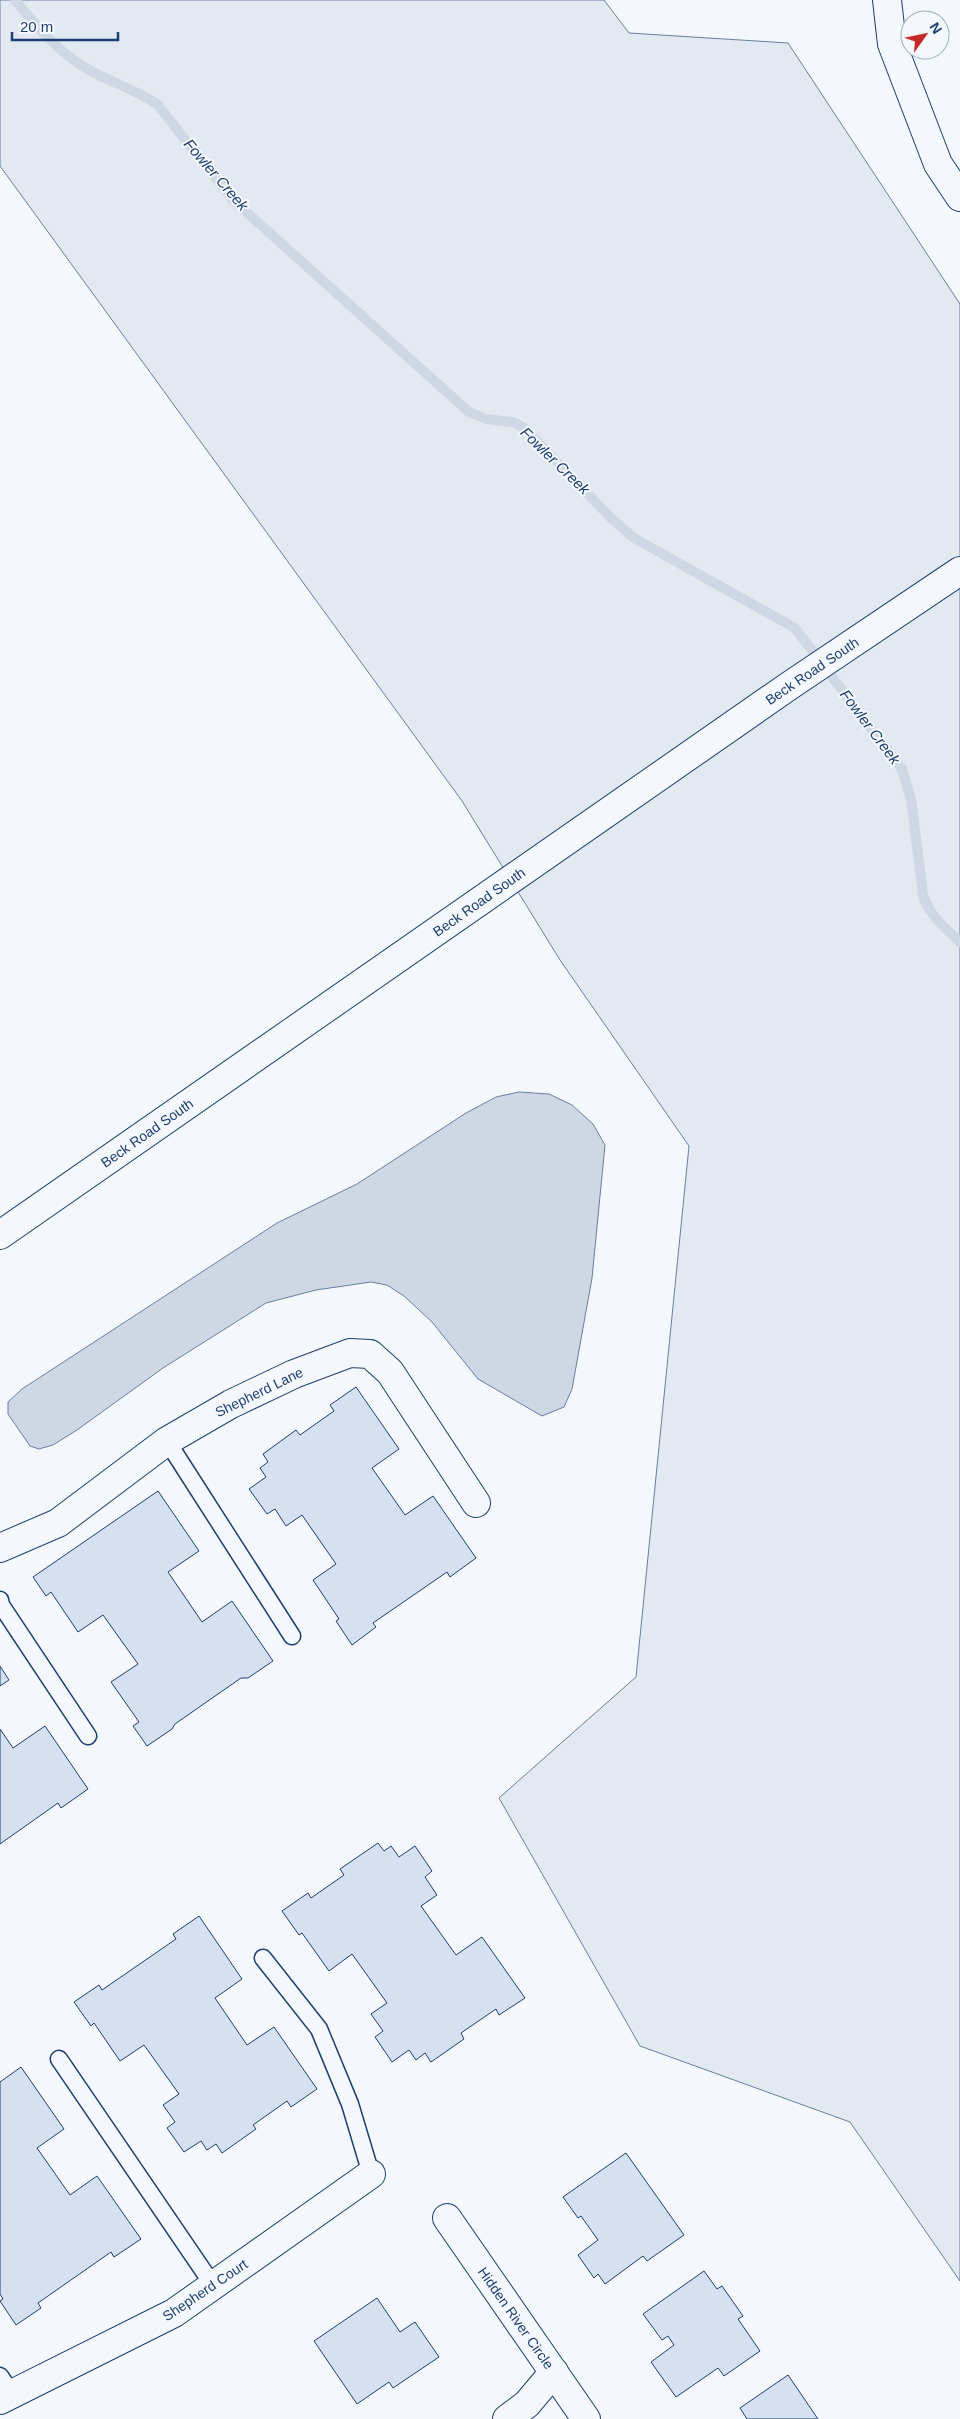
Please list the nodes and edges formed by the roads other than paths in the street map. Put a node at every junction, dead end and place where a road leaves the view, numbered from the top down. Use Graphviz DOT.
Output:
graph roads {
  1 [pos="887,0"];
  2 [pos="960,197"];
  3 [pos="960,571"];
  4 [pos="0,1235"];
  5 [pos="166,1441"];
  6 [pos="476,1503"];
  7 [pos="0,1548"];
  8 [pos="0,1600"];
  9 [pos="292,1636"];
  10 [pos="88,1736"];
  11 [pos="263,1958"];
  12 [pos="59,2059"];
  13 [pos="371,2174"];
  14 [pos="446,2218"];
  15 [pos="213,2285"];
  16 [pos="554,2372"];
  17 [pos="4,2390"];
  18 [pos="507,2419"];
  19 [pos="586,2419"];
  1 -- 2 [label="street"];
  3 -- 4 [label="street, Beck Road South"];
  5 -- 6 [label="street, Shepherd Lane"];
  5 -- 7 [label="street, Shepherd Lane"];
  5 -- 9 [label="lane"];
  8 -- 10 [label="lane"];
  11 -- 13 [label="lane"];
  12 -- 15 [label="lane"];
  13 -- 15 [label="street, Shepherd Court"];
  14 -- 16 [label="street, Hidden River Circle"];
  15 -- 17 [label="street, Shepherd Court"];
  16 -- 18 [label="street"];
  16 -- 19 [label="street, Hidden River Circle"];
}
